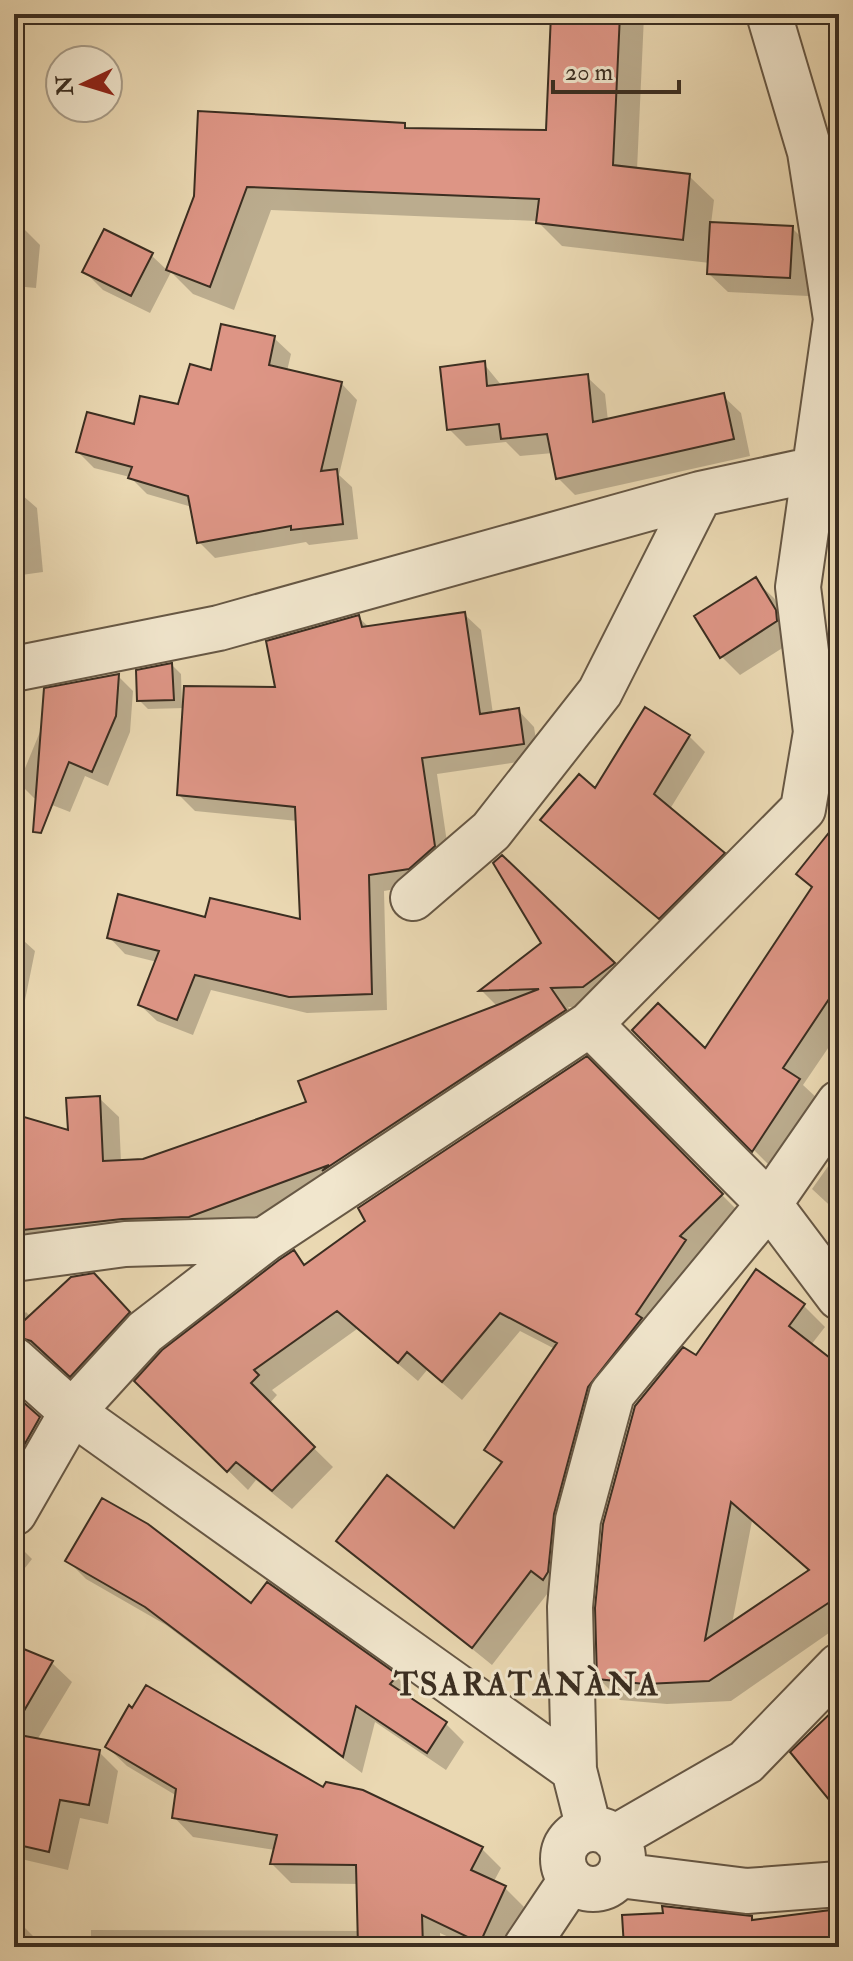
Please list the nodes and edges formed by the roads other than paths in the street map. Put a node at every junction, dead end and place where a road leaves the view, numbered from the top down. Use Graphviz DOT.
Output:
graph roads {
  1 [pos="769,14"];
  2 [pos="828,470"];
  3 [pos="700,494"];
  4 [pos="14,669"];
  5 [pos="413,898"];
  6 [pos="590,1024"];
  7 [pos="839,1103"];
  8 [pos="769,1204"];
  9 [pos="264,1240"];
  10 [pos="14,1259"];
  11 [pos="839,1297"];
  12 [pos="14,1360"];
  13 [pos="72,1412"];
  14 [pos="14,1513"];
  15 [pos="839,1666"];
  16 [pos="574,1770"];
  17 [pos="607,1847"];
  18 [pos="839,1884"];
  19 [pos="526,1947"];
  1 -- 2 [label="street"];
  2 -- 3 [label="street"];
  2 -- 6 [label="street"];
  3 -- 4 [label="street"];
  3 -- 5 [label="street"];
  6 -- 8 [label="street"];
  6 -- 9 [label="street"];
  7 -- 8 [label="street"];
  8 -- 11 [label="street"];
  8 -- 16 [label="street"];
  9 -- 10 [label="street"];
  9 -- 13 [label="street"];
  12 -- 13 [label="street"];
  13 -- 14 [label="street"];
  13 -- 16 [label="street"];
  15 -- 17 [label="street"];
  16 -- 17 [label="street"];
  17 -- 18 [label="street"];
  17 -- 19 [label="street"];
}
